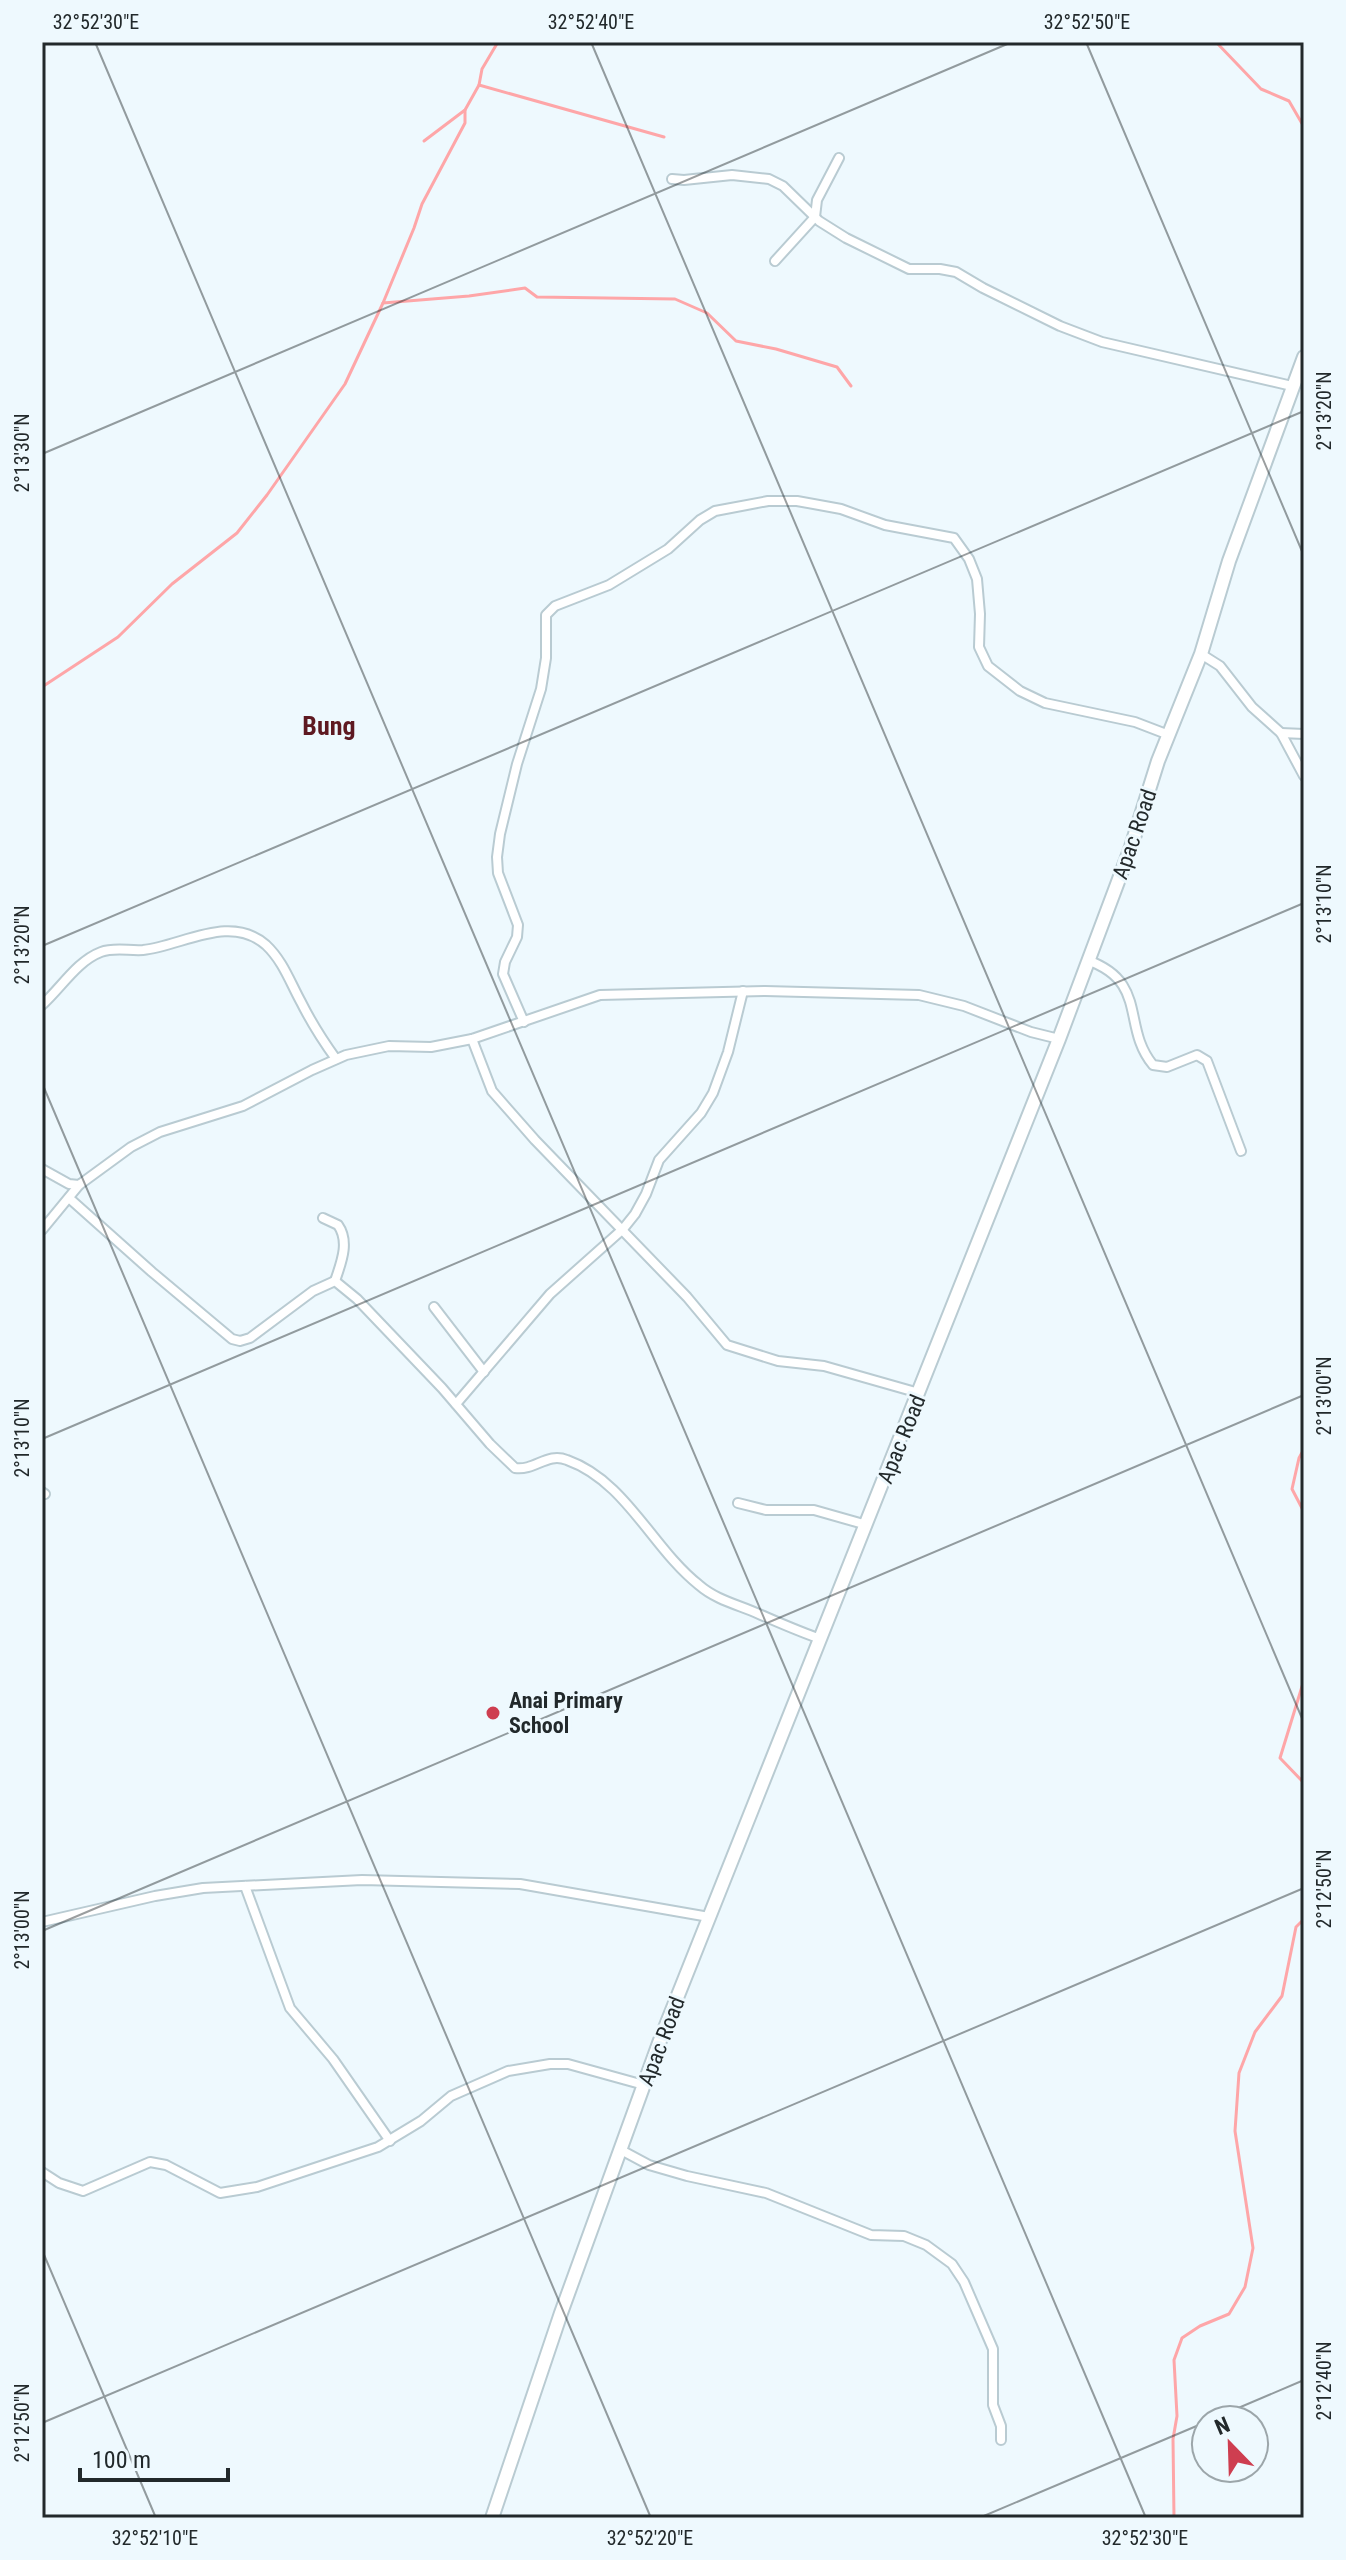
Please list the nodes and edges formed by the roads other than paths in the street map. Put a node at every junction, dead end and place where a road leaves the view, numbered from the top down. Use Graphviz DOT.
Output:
graph roads {
  1 [pos="839,158"];
  2 [pos="672,179"];
  3 [pos="815,217"];
  4 [pos="775,261"];
  5 [pos="1304,357"];
  6 [pos="1292,386"];
  7 [pos="1201,654"];
  8 [pos="1281,733"];
  9 [pos="1304,734"];
  10 [pos="1169,735"];
  11 [pos="1304,776"];
  12 [pos="1087,960"];
  13 [pos="743,991"];
  14 [pos="42,1005"];
  15 [pos="524,1022"];
  16 [pos="472,1039"];
  17 [pos="1059,1039"];
  18 [pos="336,1059"];
  19 [pos="1241,1151"];
  20 [pos="42,1169"];
  21 [pos="79,1185"];
  22 [pos="69,1198"];
  23 [pos="323,1218"];
  24 [pos="623,1229"];
  25 [pos="42,1230"];
  26 [pos="335,1281"];
  27 [pos="434,1307"];
  28 [pos="484,1372"];
  29 [pos="919,1393"];
  30 [pos="456,1404"];
  31 [pos="738,1503"];
  32 [pos="867,1525"];
  33 [pos="821,1639"];
  34 [pos="245,1886"];
  35 [pos="709,1917"];
  36 [pos="42,1922"];
  37 [pos="644,2085"];
  38 [pos="390,2141"];
  39 [pos="621,2150"];
  40 [pos="42,2172"];
  41 [pos="1001,2440"];
  42 [pos="492,2518"];
  1 -- 3 [label="street"];
  2 -- 3 [label="street"];
  3 -- 4 [label="street"];
  3 -- 6 [label="street"];
  5 -- 6 [label="main road, Apac Road"];
  6 -- 7 [label="main road, Apac Road"];
  7 -- 8 [label="street"];
  7 -- 10 [label="main road, Apac Road"];
  8 -- 9 [label="street"];
  8 -- 11 [label="street"];
  10 -- 12 [label="main road, Apac Road"];
  10 -- 15 [label="street"];
  12 -- 17 [label="main road, Apac Road"];
  12 -- 19 [label="street"];
  13 -- 15 [label="street"];
  13 -- 17 [label="street"];
  13 -- 24 [label="street"];
  14 -- 18 [label="street"];
  15 -- 16 [label="street"];
  16 -- 18 [label="street"];
  16 -- 24 [label="street"];
  17 -- 29 [label="main road, Apac Road"];
  18 -- 21 [label="street"];
  20 -- 21 [label="street"];
  21 -- 22 [label="street"];
  22 -- 25 [label="street"];
  22 -- 26 [label="street"];
  23 -- 26 [label="street"];
  24 -- 28 [label="street"];
  24 -- 29 [label="street"];
  26 -- 30 [label="street"];
  27 -- 28 [label="street"];
  28 -- 30 [label="street"];
  29 -- 32 [label="main road, Apac Road"];
  30 -- 33 [label="street"];
  31 -- 32 [label="street"];
  32 -- 33 [label="main road, Apac Road"];
  33 -- 35 [label="main road, Apac Road"];
  34 -- 35 [label="street"];
  34 -- 36 [label="street"];
  34 -- 38 [label="street"];
  35 -- 37 [label="main road, Apac Road"];
  37 -- 38 [label="street"];
  37 -- 39 [label="main road, Apac Road"];
  38 -- 40 [label="street"];
  39 -- 41 [label="street"];
  39 -- 42 [label="main road, Apac Road"];
}
